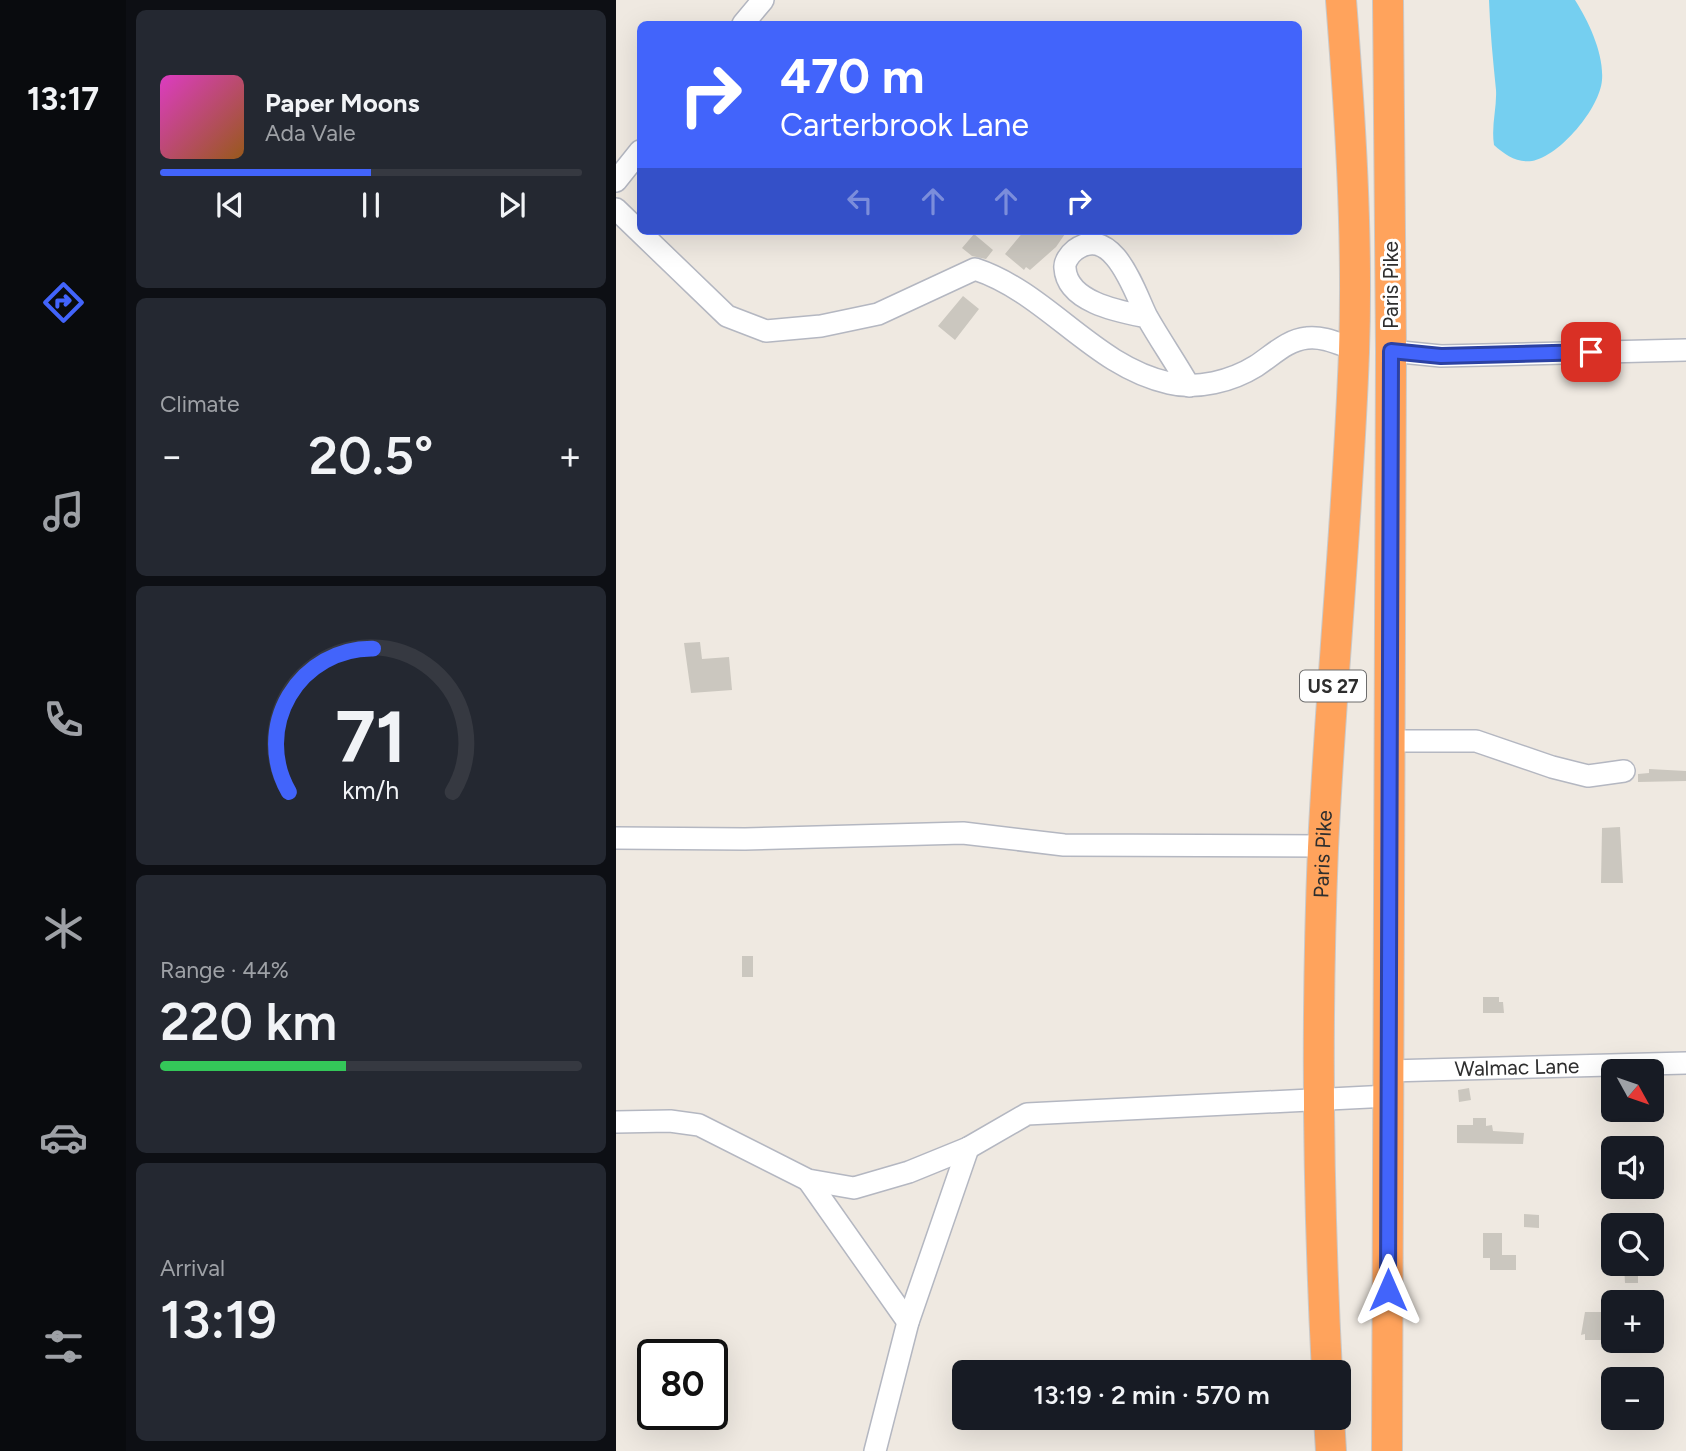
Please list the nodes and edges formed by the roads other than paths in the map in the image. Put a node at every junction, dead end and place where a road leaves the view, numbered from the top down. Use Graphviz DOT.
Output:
graph roads {
  1 [pos="763,0"];
  2 [pos="1341,0"];
  3 [pos="1388,0"];
  4 [pos="746,21"];
  5 [pos="637,155"];
  6 [pos="616,181"];
  7 [pos="616,209"];
  8 [pos="637,229"];
  9 [pos="643,235"];
  10 [pos="1147,317"];
  11 [pos="1354,349"];
  12 [pos="1686,350"];
  13 [pos="1391,351"];
  14 [pos="1189,386"];
  15 [pos="1390,741"];
  16 [pos="1624,771"];
  17 [pos="616,838"];
  18 [pos="1324,846"];
  19 [pos="1686,1063"];
  20 [pos="1389,1083"];
  21 [pos="1319,1100"];
  22 [pos="616,1122"];
  23 [pos="968,1148"];
  24 [pos="808,1180"];
  25 [pos="908,1322"];
  26 [pos="1326,1360"];
  27 [pos="1330,1430"];
  28 [pos="875,1451"];
  29 [pos="1331,1451"];
  30 [pos="1387,1451"];
  1 -- 4 [label="street"];
  2 -- 11 [label="highway, Paris Pike / US 27"];
  3 -- 13 [label="highway, Paris Pike / US 27"];
  5 -- 6 [label="street"];
  7 -- 8 [label="street"];
  9 -- 14 [label="street"];
  10 -- 14 [label="street"];
  11 -- 13 [label="highway"];
  11 -- 14 [label="street"];
  11 -- 18 [label="highway, Paris Pike / US 27"];
  12 -- 13 [label="street"];
  13 -- 15 [label="highway, Paris Pike / US 27"];
  15 -- 16 [label="street"];
  15 -- 20 [label="highway, Paris Pike / US 27"];
  17 -- 18 [label="street"];
  18 -- 21 [label="highway, Paris Pike / US 27"];
  19 -- 20 [label="street, Walmac Lane"];
  20 -- 21 [label="street, Walmac Lane"];
  20 -- 30 [label="highway, Paris Pike / US 27"];
  21 -- 23 [label="street, Walmac Lane"];
  21 -- 26 [label="highway, Paris Pike / US 27"];
  22 -- 24 [label="street"];
  23 -- 24 [label="street, Walmac Lane"];
  23 -- 25 [label="street"];
  24 -- 25 [label="street"];
  25 -- 28 [label="street"];
  27 -- 29 [label="highway"];
}
